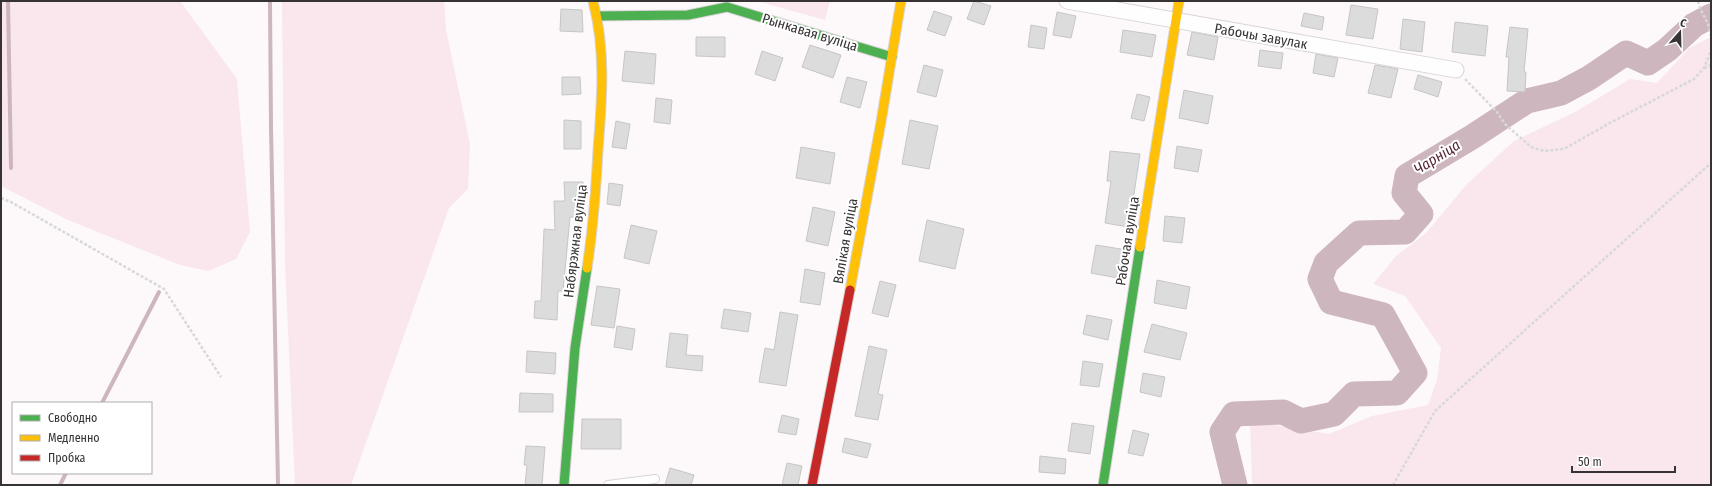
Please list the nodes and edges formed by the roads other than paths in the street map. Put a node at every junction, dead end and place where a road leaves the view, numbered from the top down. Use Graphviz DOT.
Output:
graph roads {
  1 [pos="593,1"];
  2 [pos="901,1"];
  3 [pos="1067,1"];
  4 [pos="1179,1"];
  5 [pos="727,4"];
  6 [pos="597,16"];
  7 [pos="1176,21"];
  8 [pos="892,57"];
  9 [pos="1456,70"];
  10 [pos="655,479"];
  11 [pos="564,485"];
  12 [pos="608,485"];
  13 [pos="812,485"];
  14 [pos="1103,485"];
  1 -- 6 [label="street, Набярэжная вуліца"];
  2 -- 8 [label="street, Вялікая вуліца"];
  3 -- 7 [label="street, Рабочы завулак"];
  4 -- 7 [label="street, Рабочая вуліца"];
  5 -- 6 [label="street, Рынкавая вуліца"];
  5 -- 8 [label="street, Рынкавая вуліца"];
  6 -- 11 [label="street, Набярэжная вуліца"];
  7 -- 9 [label="street, Рабочы завулак"];
  7 -- 14 [label="street, Рабочая вуліца"];
  8 -- 13 [label="street, Вялікая вуліца"];
  10 -- 12 [label="lane"];
}
